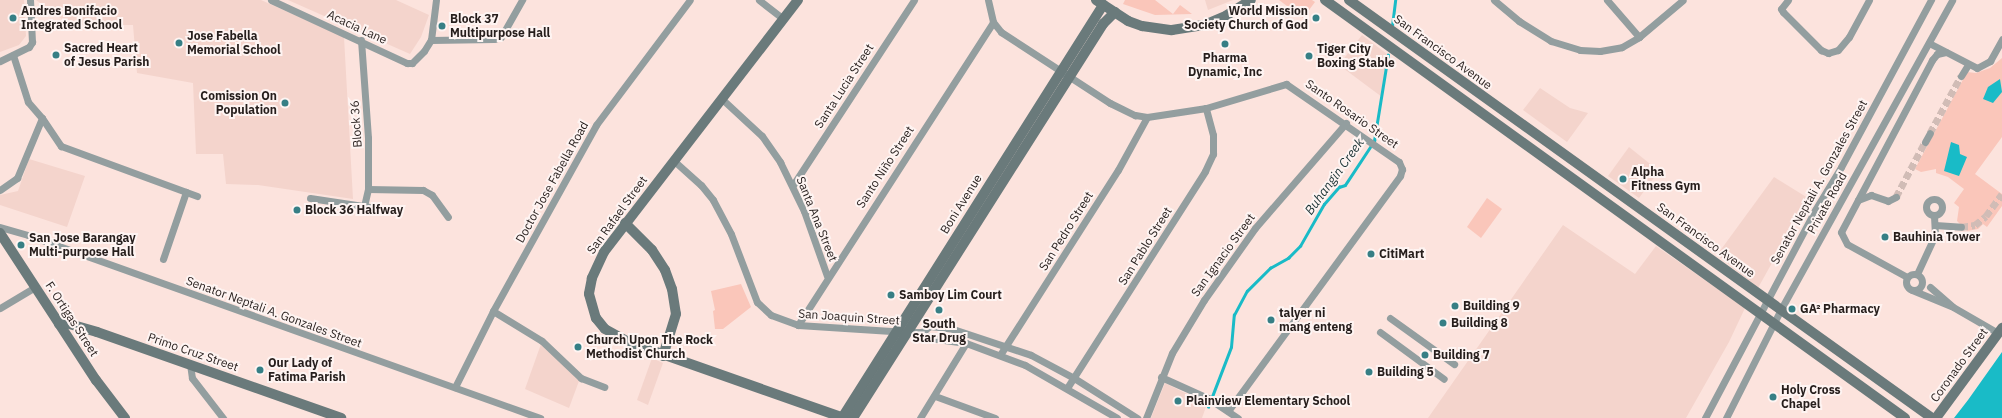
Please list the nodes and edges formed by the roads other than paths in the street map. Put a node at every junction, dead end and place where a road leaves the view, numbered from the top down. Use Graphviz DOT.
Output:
graph roads {
  1 [pos="30,0"];
  2 [pos="271,0"];
  3 [pos="436,0"];
  4 [pos="522,0"];
  5 [pos="690,0"];
  6 [pos="759,0"];
  7 [pos="798,0"];
  8 [pos="914,0"];
  9 [pos="988,0"];
  10 [pos="1251,0"];
  11 [pos="1325,0"];
  12 [pos="1348,0"];
  13 [pos="1494,0"];
  14 [pos="1607,0"];
  15 [pos="1683,0"];
  16 [pos="1788,0"];
  17 [pos="1869,0"];
  18 [pos="1931,0"];
  19 [pos="1952,0"];
  20 [pos="1100,2"];
  21 [pos="1115,12"];
  22 [pos="783,20"];
  23 [pos="993,22"];
  24 [pos="1639,37"];
  25 [pos="361,40"];
  26 [pos="431,40"];
  27 [pos="2002,40"];
  28 [pos="1929,43"];
  29 [pos="1946,52"];
  30 [pos="13,56"];
  31 [pos="0,62"];
  32 [pos="1968,65"];
  33 [pos="1060,71"];
  34 [pos="1961,76"];
  35 [pos="1069,77"];
  36 [pos="722,99"];
  37 [pos="1206,108"];
  38 [pos="1147,117"];
  39 [pos="42,118"];
  40 [pos="1346,123"];
  41 [pos="1930,133"];
  42 [pos="1925,142"];
  43 [pos="673,160"];
  44 [pos="793,185"];
  45 [pos="368,189"];
  46 [pos="0,190"];
  47 [pos="186,192"];
  48 [pos="197,196"];
  49 [pos="1896,197"];
  50 [pos="310,198"];
  51 [pos="1858,200"];
  52 [pos="364,206"];
  53 [pos="376,208"];
  54 [pos="1934,215"];
  55 [pos="448,216"];
  56 [pos="625,222"];
  57 [pos="1935,225"];
  58 [pos="0,227"];
  59 [pos="1961,227"];
  60 [pos="0,232"];
  61 [pos="163,259"];
  62 [pos="1917,274"];
  63 [pos="827,276"];
  64 [pos="1907,277"];
  65 [pos="1922,282"];
  66 [pos="35,287"];
  67 [pos="1912,290"];
  68 [pos="1767,300"];
  69 [pos="1953,307"];
  70 [pos="0,308"];
  71 [pos="1781,309"];
  72 [pos="493,312"];
  73 [pos="1759,314"];
  74 [pos="1390,318"];
  75 [pos="1775,323"];
  76 [pos="59,324"];
  77 [pos="798,325"];
  78 [pos="2000,330"];
  79 [pos="896,332"];
  80 [pos="907,332"];
  81 [pos="922,332"];
  82 [pos="1380,332"];
  83 [pos="966,343"];
  84 [pos="1007,345"];
  85 [pos="1000,355"];
  86 [pos="663,356"];
  87 [pos="190,364"];
  88 [pos="1454,364"];
  89 [pos="1161,376"];
  90 [pos="1074,378"];
  91 [pos="1444,379"];
  92 [pos="604,387"];
  93 [pos="455,388"];
  94 [pos="1067,388"];
  95 [pos="935,396"];
  96 [pos="1228,411"];
  97 [pos="318,414"];
  98 [pos="125,418"];
  99 [pos="223,418"];
  100 [pos="341,418"];
  101 [pos="540,418"];
  102 [pos="843,418"];
  103 [pos="853,418"];
  104 [pos="920,418"];
  105 [pos="995,418"];
  106 [pos="1117,418"];
  107 [pos="1137,418"];
  108 [pos="1146,418"];
  109 [pos="1238,418"];
  110 [pos="1705,418"];
  111 [pos="1726,418"];
  112 [pos="1905,418"];
  113 [pos="1932,418"];
  114 [pos="1936,418"];
  1 -- 30 [label="street"];
  2 -- 25 [label="street, Acacia Lane"];
  3 -- 26 [label="street"];
  4 -- 26 [label="street"];
  5 -- 72 [label="street, Doctor Jose Fabella Road"];
  6 -- 22 [label="street"];
  7 -- 22 [label="main road, San Rafael Street"];
  8 -- 44 [label="street, Santa Lucia Street"];
  9 -- 23 [label="street"];
  10 -- 21 [label="main road"];
  11 -- 73 [label="main road, San Francisco Avenue"];
  12 -- 68 [label="main road, San Francisco Avenue"];
  13 -- 24 [label="street"];
  14 -- 24 [label="street"];
  15 -- 24 [label="street"];
  16 -- 17 [label="street"];
  18 -- 68 [label="street, Senator Neptali A. Gonzales Street"];
  19 -- 28 [label="street, Private Road"];
  20 -- 21 [label="main road"];
  20 -- 33 [label="main road, Boni Avenue"];
  21 -- 35 [label="main road, Boni Avenue"];
  22 -- 36 [label="main road, San Rafael Street"];
  23 -- 33 [label="street, Santo Rosario Street"];
  23 -- 63 [label="street, Santo Niño Street"];
  25 -- 26 [label="street, Acacia Lane"];
  25 -- 45 [label="street, Block 36"];
  27 -- 32 [label="street"];
  28 -- 29 [label="street"];
  28 -- 71 [label="street, Private Road"];
  29 -- 32 [label="street"];
  29 -- 51 [label="street"];
  30 -- 31 [label="street"];
  30 -- 39 [label="street"];
  32 -- 34 [label="street"];
  33 -- 35 [label="street, Santo Rosario Street"];
  33 -- 79 [label="main road, Boni Avenue"];
  35 -- 38 [label="street, Santo Rosario Street"];
  35 -- 80 [label="main road, Boni Avenue"];
  36 -- 43 [label="main road, San Rafael Street"];
  36 -- 44 [label="street, Santa Ana Street"];
  37 -- 38 [label="street, Santo Rosario Street"];
  37 -- 40 [label="street, Santo Rosario Street"];
  37 -- 90 [label="street, San Pablo Street"];
  38 -- 84 [label="street, San Pedro Street"];
  39 -- 46 [label="street"];
  39 -- 47 [label="street"];
  40 -- 89 [label="street, San Ignacio Street"];
  40 -- 96 [label="street, Santo Rosario Street"];
  41 -- 42 [label="street"];
  43 -- 56 [label="main road, San Rafael Street"];
  43 -- 77 [label="street, San Joaquin Street"];
  44 -- 63 [label="street, Santa Ana Street"];
  45 -- 52 [label="street, Block 36"];
  45 -- 55 [label="street"];
  47 -- 48 [label="street"];
  47 -- 61 [label="street"];
  49 -- 51 [label="street"];
  50 -- 52 [label="street"];
  51 -- 64 [label="street"];
  52 -- 53 [label="street"];
  54 -- 57 [label="street"];
  56 -- 86 [label="main road"];
  56 -- 86 [label="main road, San Rafael Street"];
  57 -- 59 [label="street"];
  57 -- 62 [label="street"];
  58 -- 93 [label="street, Senator Neptali A. Gonzales Street"];
  60 -- 66 [label="main road, F. Ortigas Street"];
  62 -- 64 [label="street"];
  62 -- 65 [label="street"];
  63 -- 77 [label="street, Santo Niño Street"];
  64 -- 67 [label="street"];
  65 -- 67 [label="street"];
  65 -- 69 [label="street"];
  66 -- 70 [label="street"];
  66 -- 76 [label="main road, F. Ortigas Street"];
  67 -- 69 [label="street"];
  68 -- 71 [label="main road, San Francisco Avenue"];
  68 -- 73 [label="street, Senator Neptali A. Gonzales Street"];
  69 -- 78 [label="street"];
  71 -- 75 [label="street, Private Road"];
  71 -- 113 [label="main road, San Francisco Avenue"];
  72 -- 92 [label="street"];
  72 -- 93 [label="street, Doctor Jose Fabella Road"];
  73 -- 75 [label="main road, San Francisco Avenue"];
  73 -- 110 [label="street, Senator Neptali A. Gonzales Street"];
  74 -- 88 [label="street"];
  75 -- 111 [label="street, Private Road"];
  75 -- 112 [label="main road, San Francisco Avenue"];
  76 -- 87 [label="main road, Primo Cruz Street"];
  76 -- 98 [label="main road, F. Ortigas Street"];
  77 -- 79 [label="street, San Joaquin Street"];
  78 -- 114 [label="main road, Coronado Street"];
  79 -- 80 [label="street, San Joaquin Street"];
  79 -- 102 [label="main road, Boni Avenue"];
  80 -- 81 [label="street, San Joaquin Street"];
  80 -- 103 [label="main road, Boni Avenue"];
  81 -- 83 [label="street, San Joaquin Street"];
  81 -- 84 [label="street, San Joaquin Street"];
  82 -- 91 [label="street"];
  83 -- 85 [label="street, San Joaquin Street"];
  83 -- 95 [label="street"];
  84 -- 85 [label="street, San Pedro Street"];
  84 -- 90 [label="street, San Joaquin Street"];
  85 -- 94 [label="street, San Joaquin Street"];
  86 -- 102 [label="main road, San Rafael Street"];
  87 -- 97 [label="main road, Primo Cruz Street"];
  87 -- 99 [label="street"];
  89 -- 96 [label="street"];
  89 -- 108 [label="street, San Ignacio Street"];
  90 -- 94 [label="street, San Pablo Street"];
  90 -- 107 [label="street, San Joaquin Street"];
  93 -- 101 [label="street, Senator Neptali A. Gonzales Street"];
  94 -- 106 [label="street, San Joaquin Street"];
  95 -- 104 [label="street"];
  95 -- 105 [label="street"];
  96 -- 109 [label="street"];
  97 -- 100 [label="main road, Primo Cruz Street"];
}
